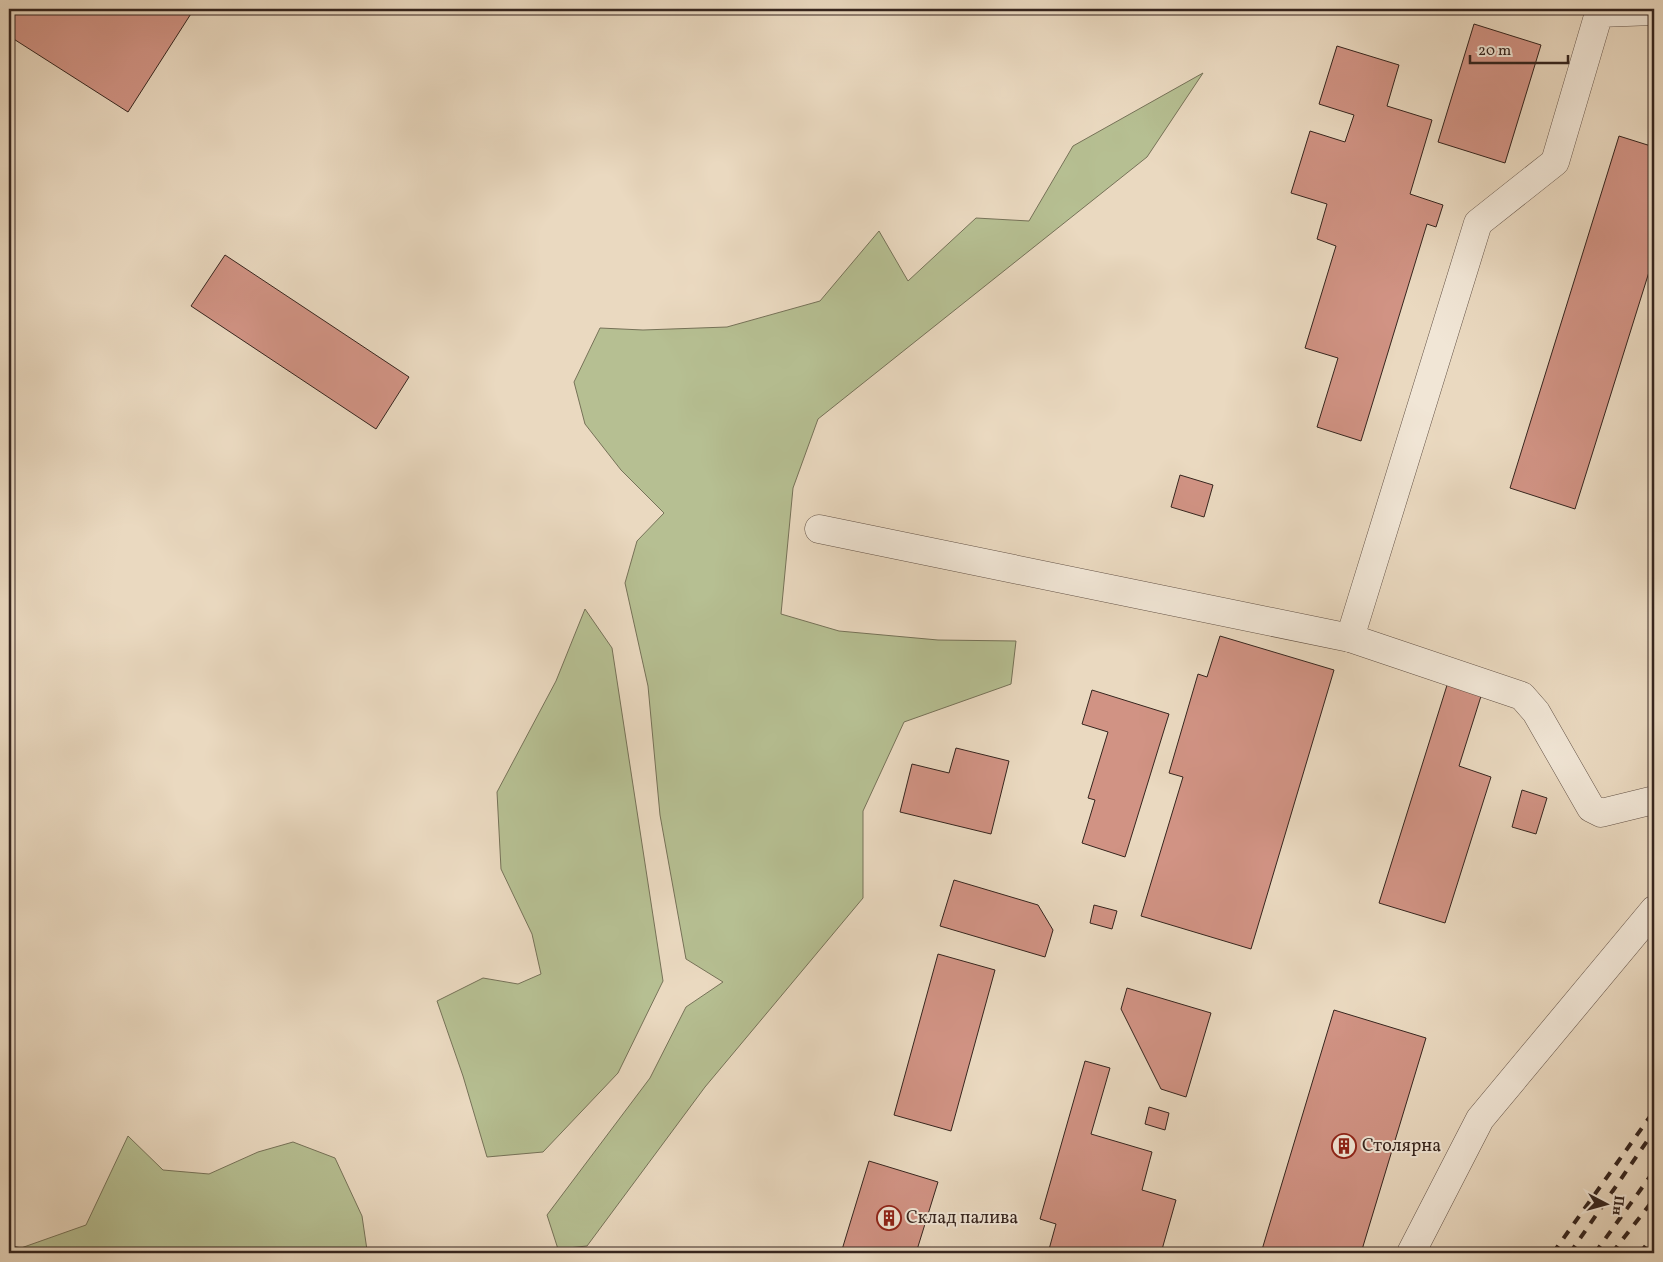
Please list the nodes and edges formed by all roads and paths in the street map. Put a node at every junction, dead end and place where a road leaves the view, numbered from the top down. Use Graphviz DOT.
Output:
graph roads {
  1 [pos="1654,11"];
  2 [pos="819,529"];
  3 [pos="1350,638"];
  4 [pos="1654,800"];
  5 [pos="1654,910"];
  6 [pos="1411,1253"];
  1 -- 3 [label="lane"];
  2 -- 3 [label="lane"];
  3 -- 4 [label="lane"];
  5 -- 6 [label="lane"];
}
